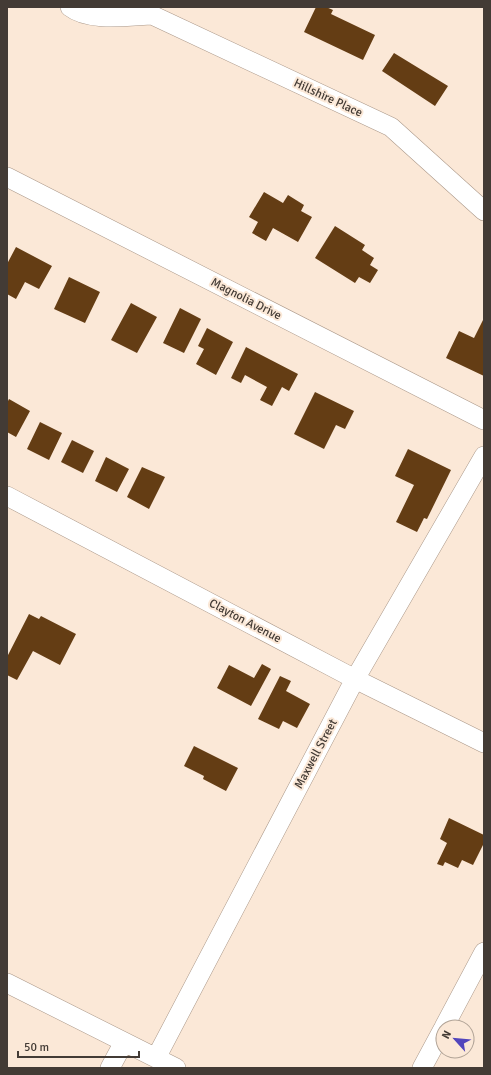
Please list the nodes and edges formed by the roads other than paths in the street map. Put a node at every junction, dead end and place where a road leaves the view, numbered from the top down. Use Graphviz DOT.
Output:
graph roads {
  1 [pos="70,7"];
  2 [pos="147,11"];
  3 [pos="7,177"];
  4 [pos="484,211"];
  5 [pos="484,420"];
  6 [pos="484,456"];
  7 [pos="7,496"];
  8 [pos="355,679"];
  9 [pos="484,743"];
  10 [pos="484,952"];
  11 [pos="7,983"];
  12 [pos="449,1019"];
  13 [pos="124,1042"];
  14 [pos="435,1044"];
  15 [pos="156,1058"];
  16 [pos="110,1068"];
  17 [pos="176,1068"];
  18 [pos="422,1068"];
  1 -- 2 [label="street, Hillshire Place"];
  2 -- 4 [label="street, Hillshire Place"];
  3 -- 5 [label="street, Magnolia Drive"];
  6 -- 8 [label="street, Maxwell Street"];
  7 -- 8 [label="street, Clayton Avenue"];
  8 -- 9 [label="street, Clayton Avenue"];
  8 -- 15 [label="street, Maxwell Street"];
  10 -- 12 [label="street"];
  11 -- 13 [label="street"];
  13 -- 15 [label="street"];
  13 -- 16 [label="street"];
  14 -- 18 [label="street"];
  15 -- 17 [label="street"];
}
